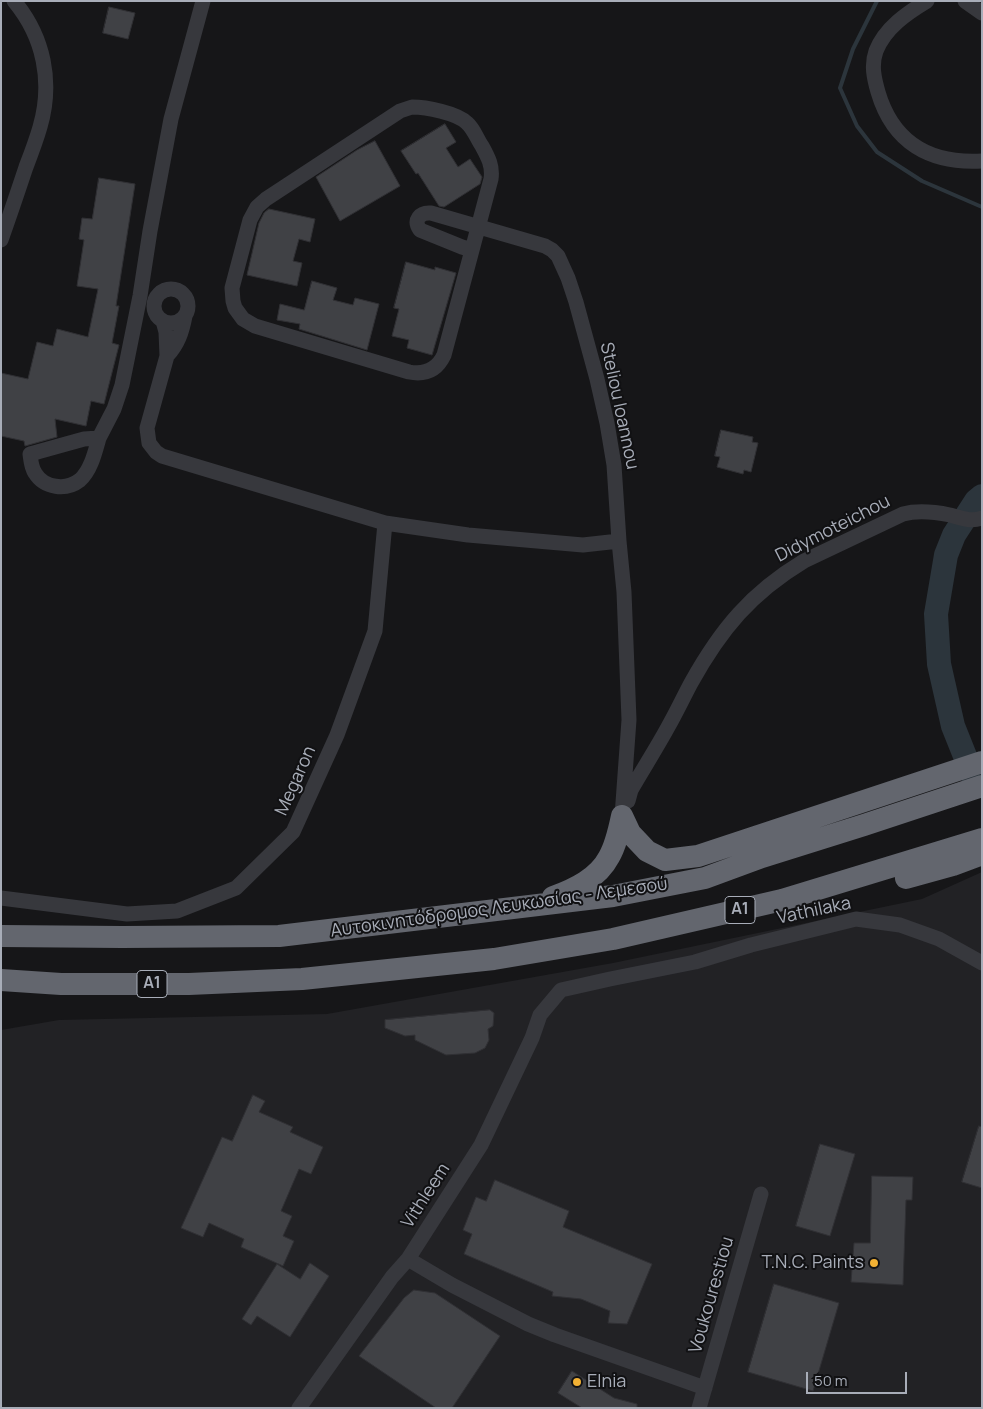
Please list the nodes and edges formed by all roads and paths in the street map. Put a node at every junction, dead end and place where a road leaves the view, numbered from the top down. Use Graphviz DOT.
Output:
graph roads {
  1 [pos="14,1"];
  2 [pos="203,1"];
  3 [pos="927,1"];
  4 [pos="965,1"];
  5 [pos="982,13"];
  6 [pos="982,161"];
  7 [pos="478,226"];
  8 [pos="1,240"];
  9 [pos="472,250"];
  10 [pos="140,296"];
  11 [pos="155,301"];
  12 [pos="185,316"];
  13 [pos="163,320"];
  14 [pos="167,356"];
  15 [pos="99,438"];
  16 [pos="972,519"];
  17 [pos="386,523"];
  18 [pos="619,541"];
  19 [pos="982,762"];
  20 [pos="976,788"];
  21 [pos="622,816"];
  22 [pos="982,839"];
  23 [pos="982,854"];
  24 [pos="1,898"];
  25 [pos="526,907"];
  26 [pos="1,927"];
  27 [pos="1,936"];
  28 [pos="62,936"];
  29 [pos="613,939"];
  30 [pos="982,963"];
  31 [pos="1,980"];
  32 [pos="561,990"];
  33 [pos="761,1194"];
  34 [pos="408,1259"];
  35 [pos="704,1388"];
  36 [pos="299,1408"];
  37 [pos="699,1408"];
  1 -- 8 [label="street"];
  2 -- 10 [label="street"];
  3 -- 6 [label="street"];
  4 -- 5 [label="street"];
  7 -- 9 [label="street"];
  7 -- 9 [label="street, Steliou Ioannou"];
  7 -- 9 [label="street"];
  7 -- 18 [label="street, Steliou Ioannou"];
  10 -- 11 [label="street"];
  10 -- 15 [label="street"];
  11 -- 12 [label="street"];
  11 -- 13 [label="street"];
  12 -- 13 [label="street"];
  12 -- 14 [label="street"];
  13 -- 14 [label="street"];
  14 -- 17 [label="street"];
  16 -- 21 [label="street, Didymoteichou"];
  17 -- 18 [label="street"];
  17 -- 24 [label="street, Megaron"];
  18 -- 21 [label="street, Steliou Ioannou"];
  19 -- 21 [label="highway"];
  20 -- 25 [label="highway, Αυτοκινητόδρομος Λευκωσίας - Λεμεσού / A1"];
  21 -- 25 [label="highway"];
  22 -- 29 [label="highway, A1"];
  23 -- 29 [label="highway"];
  25 -- 28 [label="highway, Αυτοκινητόδρομος Λευκωσίας - Λεμεσού / A1"];
  26 -- 28 [label="highway"];
  27 -- 28 [label="highway, Αυτοκινητόδρομος Λευκωσίας - Λεμεσού / A1"];
  29 -- 31 [label="highway, A1"];
  30 -- 32 [label="street, Vathilaka"];
  32 -- 34 [label="street, Vithleem"];
  33 -- 35 [label="street, Voukourestiou"];
  34 -- 35 [label="street"];
  34 -- 36 [label="street, Vithleem"];
  35 -- 37 [label="street, Voukourestiou"];
}
